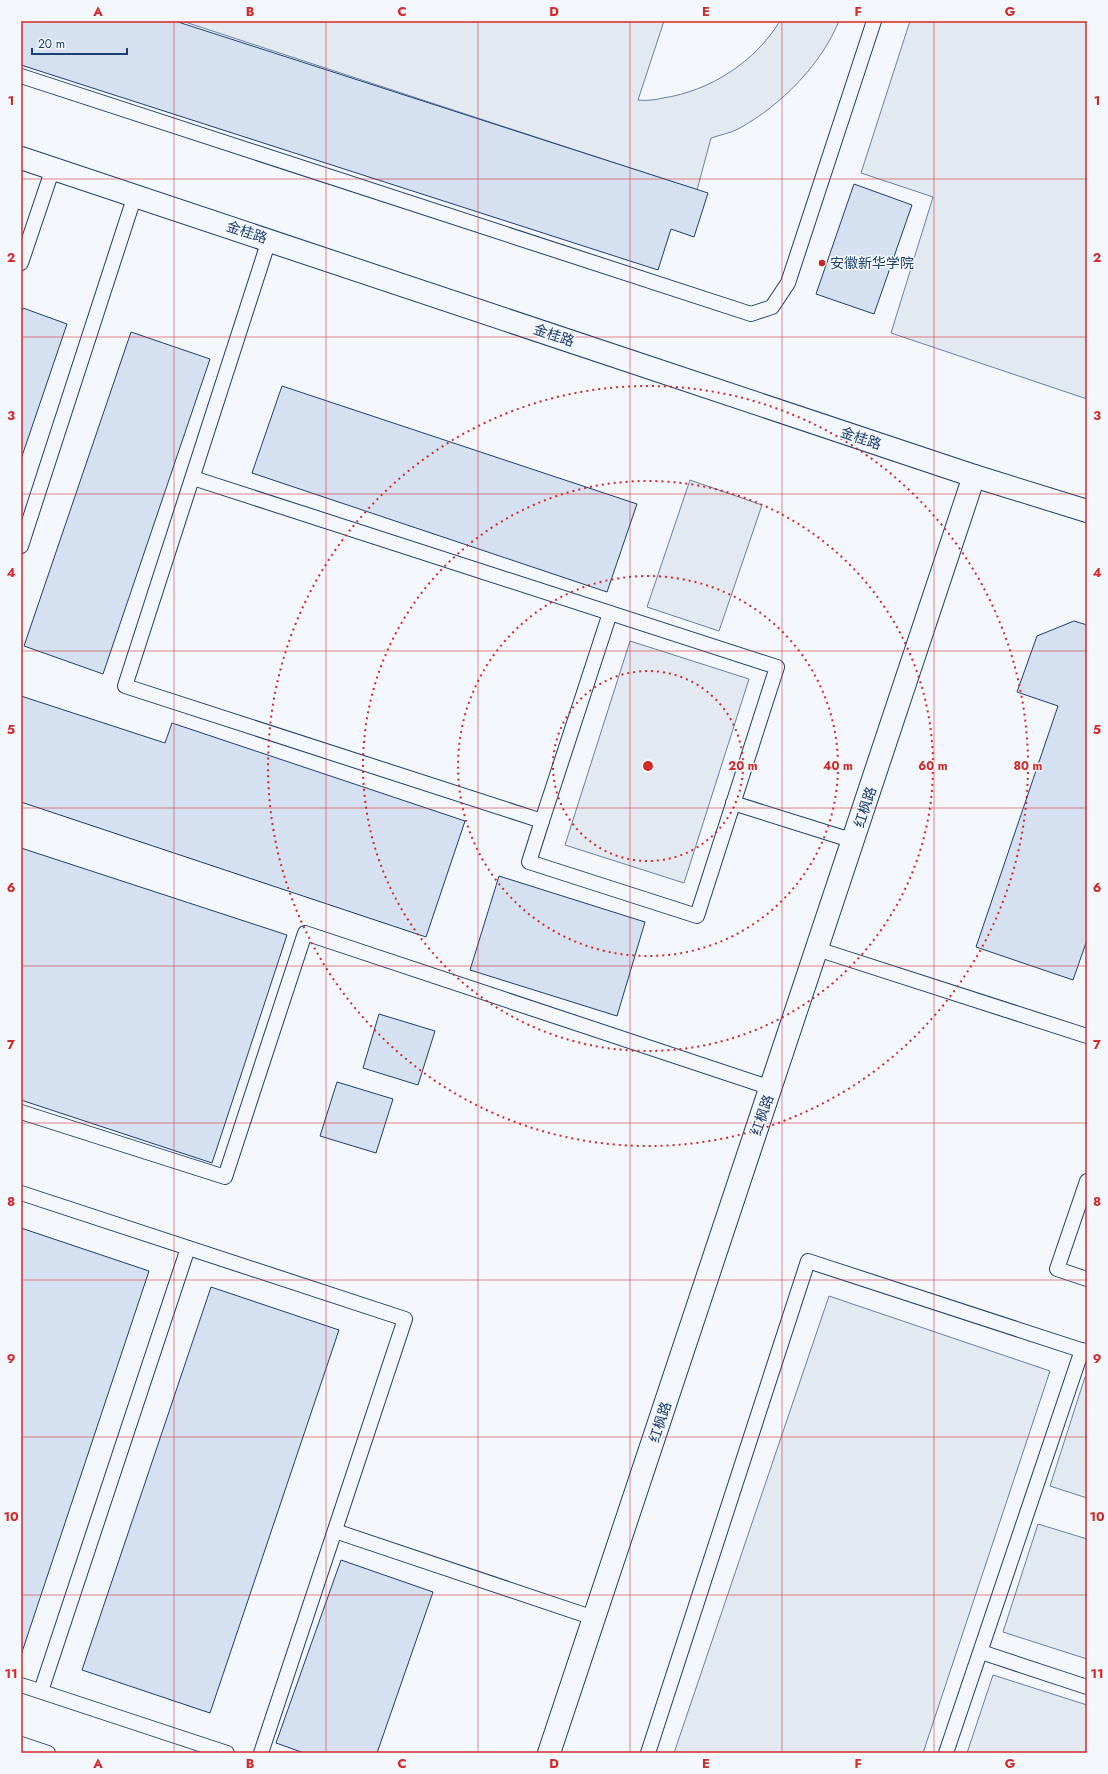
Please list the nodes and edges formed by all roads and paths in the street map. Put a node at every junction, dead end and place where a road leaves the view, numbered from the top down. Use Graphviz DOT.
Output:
graph roads {
  1 [pos="874,21"];
  2 [pos="21,76"];
  3 [pos="21,158"];
  4 [pos="52,168"];
  5 [pos="135,196"];
  6 [pos="269,240"];
  7 [pos="21,263"];
  8 [pos="974,476"];
  9 [pos="193,478"];
  10 [pos="1087,511"];
  11 [pos="21,546"];
  12 [pos="610,613"];
  13 [pos="733,803"];
  14 [pos="542,821"];
  15 [pos="854,841"];
  16 [pos="817,949"];
  17 [pos="1087,1036"];
  18 [pos="771,1088"];
  19 [pos="21,1112"];
  20 [pos="1087,1181"];
  21 [pos="21,1193"];
  22 [pos="188,1248"];
  23 [pos="1087,1279"];
  24 [pos="1084,1351"];
  25 [pos="335,1531"];
  26 [pos="594,1618"];
  27 [pos="981,1652"];
  28 [pos="21,1685"];
  29 [pos="1087,1687"];
  30 [pos="41,1691"];
  31 [pos="21,1744"];
  32 [pos="48,1753"];
  33 [pos="227,1753"];
  34 [pos="261,1753"];
  35 [pos="549,1753"];
  36 [pos="648,1753"];
  37 [pos="946,1753"];
  1 -- 2 [label="lane"];
  3 -- 4 [label="street, 金桂路"];
  4 -- 5 [label="street, 金桂路"];
  4 -- 7 [label="lane"];
  5 -- 6 [label="street, 金桂路"];
  5 -- 11 [label="lane"];
  6 -- 8 [label="street, 金桂路"];
  6 -- 9 [label="lane"];
  8 -- 10 [label="street, 金桂路"];
  8 -- 15 [label="street, 红枫路"];
  9 -- 12 [label="lane"];
  9 -- 14 [label="lane"];
  12 -- 13 [label="lane"];
  12 -- 14 [label="lane"];
  13 -- 14 [label="lane"];
  13 -- 15 [label="lane"];
  15 -- 16 [label="street, 红枫路"];
  16 -- 17 [label="lane"];
  16 -- 18 [label="street, 红枫路"];
  18 -- 19 [label="lane"];
  18 -- 26 [label="street, 红枫路"];
  20 -- 23 [label="lane"];
  21 -- 22 [label="lane"];
  22 -- 25 [label="lane"];
  22 -- 30 [label="lane"];
  24 -- 27 [label="lane"];
  24 -- 36 [label="lane"];
  25 -- 26 [label="lane"];
  25 -- 34 [label="lane"];
  26 -- 35 [label="street, 红枫路"];
  27 -- 29 [label="lane"];
  27 -- 37 [label="lane"];
  28 -- 30 [label="lane"];
  30 -- 33 [label="lane"];
  31 -- 32 [label="lane"];
}
